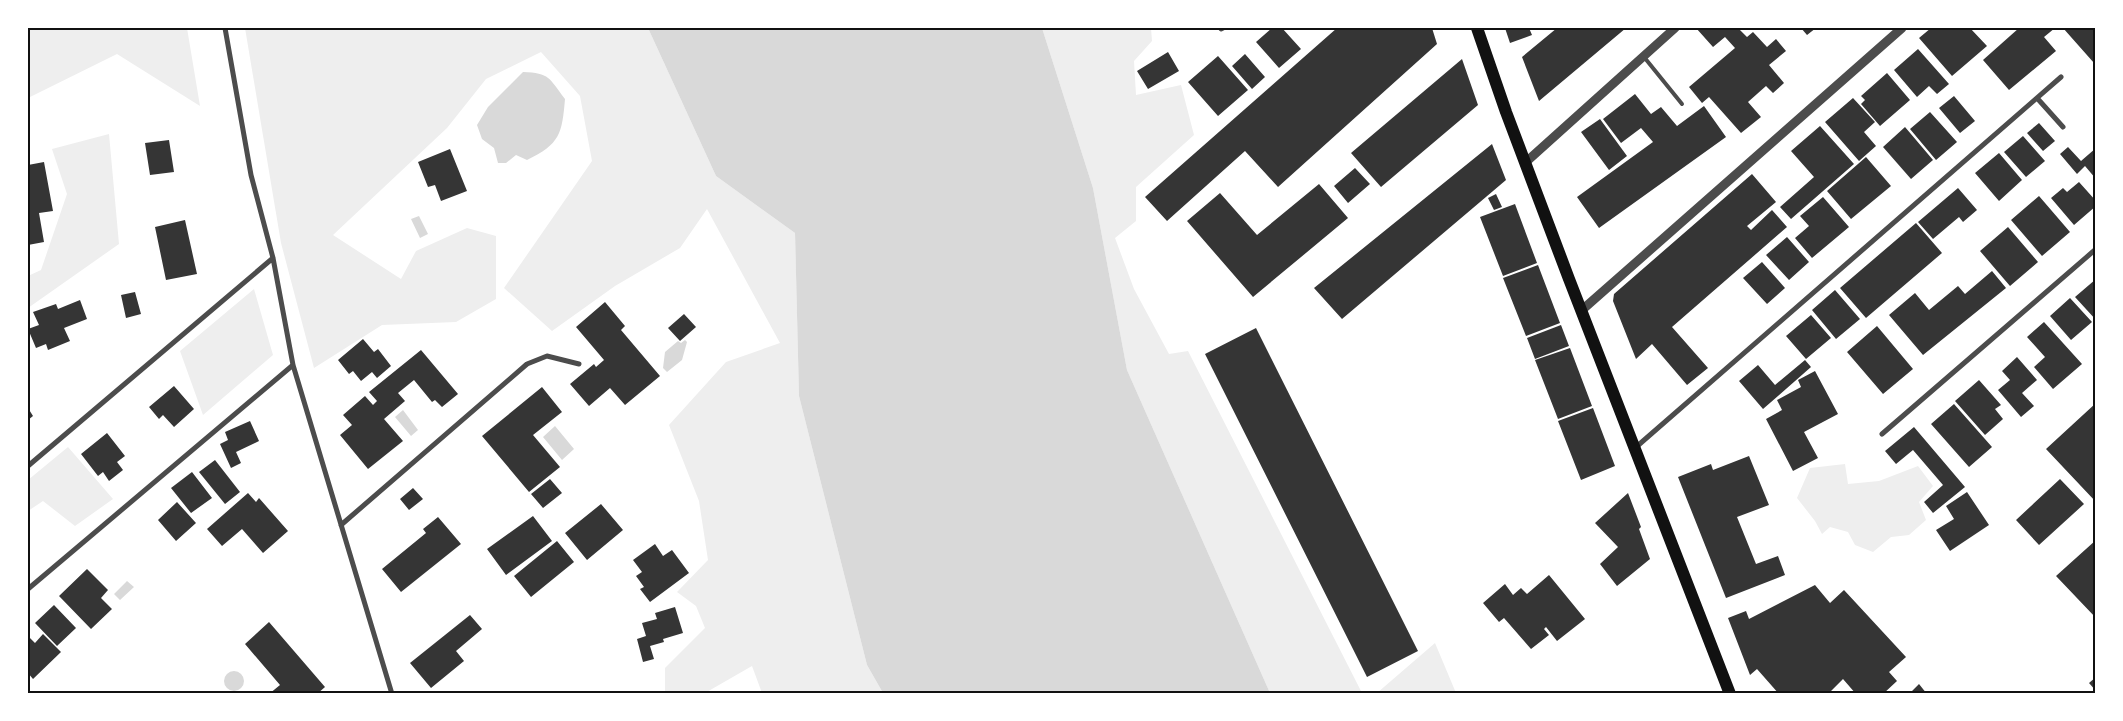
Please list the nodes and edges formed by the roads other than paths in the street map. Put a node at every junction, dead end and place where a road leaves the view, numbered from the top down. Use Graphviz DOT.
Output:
graph roads {
  1 [pos="225,28"];
  2 [pos="1477,28"];
  3 [pos="1676,28"];
  4 [pos="1902,28"];
  5 [pos="1644,56"];
  6 [pos="2061,77"];
  7 [pos="2037,98"];
  8 [pos="1682,104"];
  9 [pos="2062,127"];
  10 [pos="1525,163"];
  11 [pos="2096,249"];
  12 [pos="274,258"];
  13 [pos="1582,310"];
  14 [pos="579,364"];
  15 [pos="292,365"];
  16 [pos="1882,434"];
  17 [pos="1635,448"];
  18 [pos="28,466"];
  19 [pos="341,525"];
  20 [pos="28,589"];
  21 [pos="392,694"];
  22 [pos="1730,694"];
  1 -- 12 [label="street"];
  2 -- 10 [label="main road"];
  3 -- 5 [label="street"];
  4 -- 13 [label="street"];
  5 -- 8 [label="lane"];
  5 -- 10 [label="street"];
  6 -- 7 [label="street"];
  7 -- 9 [label="street"];
  7 -- 17 [label="street"];
  10 -- 13 [label="main road"];
  11 -- 16 [label="street"];
  12 -- 15 [label="street"];
  12 -- 18 [label="street"];
  13 -- 17 [label="main road"];
  14 -- 19 [label="street"];
  15 -- 19 [label="street"];
  15 -- 20 [label="street"];
  17 -- 22 [label="main road"];
  19 -- 21 [label="street"];
}
